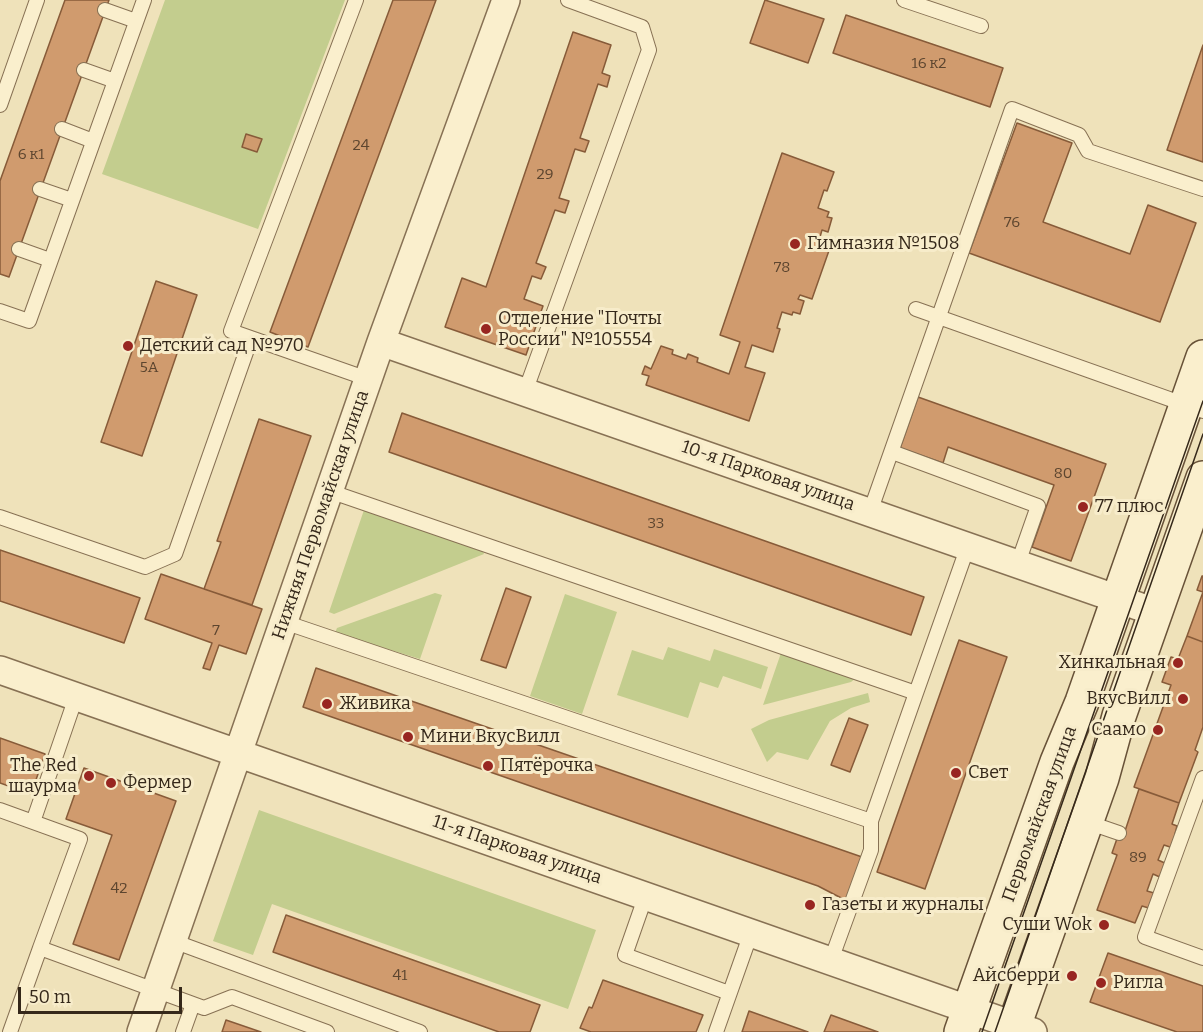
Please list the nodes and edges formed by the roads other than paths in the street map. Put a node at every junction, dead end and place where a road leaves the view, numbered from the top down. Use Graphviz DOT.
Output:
graph roads {
  1 [pos="37,0"];
  2 [pos="144,0"];
  3 [pos="356,0"];
  4 [pos="506,0"];
  5 [pos="568,0"];
  6 [pos="904,0"];
  7 [pos="105,10"];
  8 [pos="136,21"];
  9 [pos="981,26"];
  10 [pos="84,70"];
  11 [pos="115,81"];
  12 [pos="0,105"];
  13 [pos="62,129"];
  14 [pos="93,141"];
  15 [pos="40,189"];
  16 [pos="1203,189"];
  17 [pos="72,200"];
  18 [pos="19,249"];
  19 [pos="50,260"];
  20 [pos="916,309"];
  21 [pos="0,311"];
  22 [pos="940,317"];
  23 [pos="251,338"];
  24 [pos="381,342"];
  25 [pos="1203,357"];
  26 [pos="368,379"];
  27 [pos="525,392"];
  28 [pos="1194,408"];
  29 [pos="892,452"];
  30 [pos="1203,478"];
  31 [pos="329,491"];
  32 [pos="870,512"];
  33 [pos="0,517"];
  34 [pos="968,546"];
  35 [pos="1018,563"];
  36 [pos="1119,599"];
  37 [pos="1155,612"];
  38 [pos="284,622"];
  39 [pos="0,670"];
  40 [pos="916,693"];
  41 [pos="76,697"];
  42 [pos="238,753"];
  43 [pos="1203,778"];
  44 [pos="0,810"];
  45 [pos="871,821"];
  46 [pos="33,822"];
  47 [pos="1087,822"];
  48 [pos="1119,833"];
  49 [pos="646,895"];
  50 [pos="752,933"];
  51 [pos="173,941"];
  52 [pos="40,948"];
  53 [pos="1203,958"];
  54 [pos="831,960"];
  55 [pos="156,990"];
  56 [pos="729,993"];
  57 [pos="193,1004"];
  58 [pos="965,1020"];
  59 [pos="1020,1030"];
  60 [pos="10,1032"];
  61 [pos="141,1032"];
  62 [pos="183,1032"];
  63 [pos="327,1032"];
  64 [pos="420,1032"];
  65 [pos="716,1032"];
  1 -- 12 [label="lane"];
  2 -- 8 [label="lane"];
  3 -- 23 [label="lane"];
  4 -- 24 [label="street, Нижняя Первомайская улица"];
  5 -- 27 [label="lane"];
  6 -- 9 [label="lane"];
  7 -- 8 [label="lane"];
  8 -- 11 [label="lane"];
  10 -- 11 [label="lane"];
  11 -- 14 [label="lane"];
  13 -- 14 [label="lane"];
  14 -- 17 [label="lane"];
  15 -- 17 [label="lane"];
  16 -- 22 [label="lane"];
  17 -- 19 [label="lane"];
  18 -- 19 [label="lane"];
  19 -- 21 [label="lane"];
  20 -- 22 [label="lane"];
  22 -- 28 [label="lane"];
  22 -- 29 [label="lane"];
  23 -- 26 [label="lane"];
  23 -- 33 [label="lane"];
  24 -- 26 [label="street, Нижняя Первомайская улица"];
  24 -- 27 [label="street, 10-я Парковая улица"];
  25 -- 28 [label="main road, Первомайская улица"];
  26 -- 31 [label="street, Нижняя Первомайская улица"];
  27 -- 32 [label="street, 10-я Парковая улица"];
  28 -- 36 [label="main road, Первомайская улица"];
  29 -- 32 [label="lane"];
  29 -- 35 [label="lane"];
  30 -- 37 [label="main road"];
  31 -- 38 [label="street, Нижняя Первомайская улица"];
  31 -- 40 [label="lane"];
  32 -- 34 [label="street, 10-я Парковая улица"];
  34 -- 35 [label="street, 10-я Парковая улица"];
  34 -- 40 [label="lane"];
  35 -- 36 [label="street, 10-я Парковая улица"];
  36 -- 37 [label="street, 10-я Парковая улица"];
  36 -- 58 [label="main road, Первомайская улица"];
  37 -- 47 [label="main road"];
  38 -- 42 [label="street, Нижняя Первомайская улица"];
  38 -- 45 [label="lane"];
  39 -- 41 [label="street, 11-я Парковая улица"];
  40 -- 45 [label="lane"];
  41 -- 42 [label="street, 11-я Парковая улица"];
  41 -- 46 [label="lane"];
  42 -- 49 [label="street, 11-я Парковая улица"];
  42 -- 51 [label="street, Нижняя Первомайская улица"];
  43 -- 53 [label="lane"];
  44 -- 46 [label="lane"];
  45 -- 54 [label="lane"];
  46 -- 52 [label="lane"];
  47 -- 48 [label="lane"];
  47 -- 59 [label="main road"];
  49 -- 50 [label="street, 11-я Парковая улица"];
  49 -- 56 [label="lane"];
  50 -- 54 [label="street, 11-я Парковая улица"];
  50 -- 56 [label="lane"];
  51 -- 55 [label="street, Нижняя Первомайская улица"];
  51 -- 64 [label="lane"];
  52 -- 55 [label="lane"];
  52 -- 60 [label="lane"];
  54 -- 58 [label="street, 11-я Парковая улица"];
  55 -- 57 [label="lane"];
  55 -- 61 [label="street, Нижняя Первомайская улица"];
  56 -- 65 [label="lane"];
  57 -- 62 [label="lane"];
  57 -- 63 [label="lane"];
  58 -- 59 [label="street, 11-я Парковая улица"];
}
